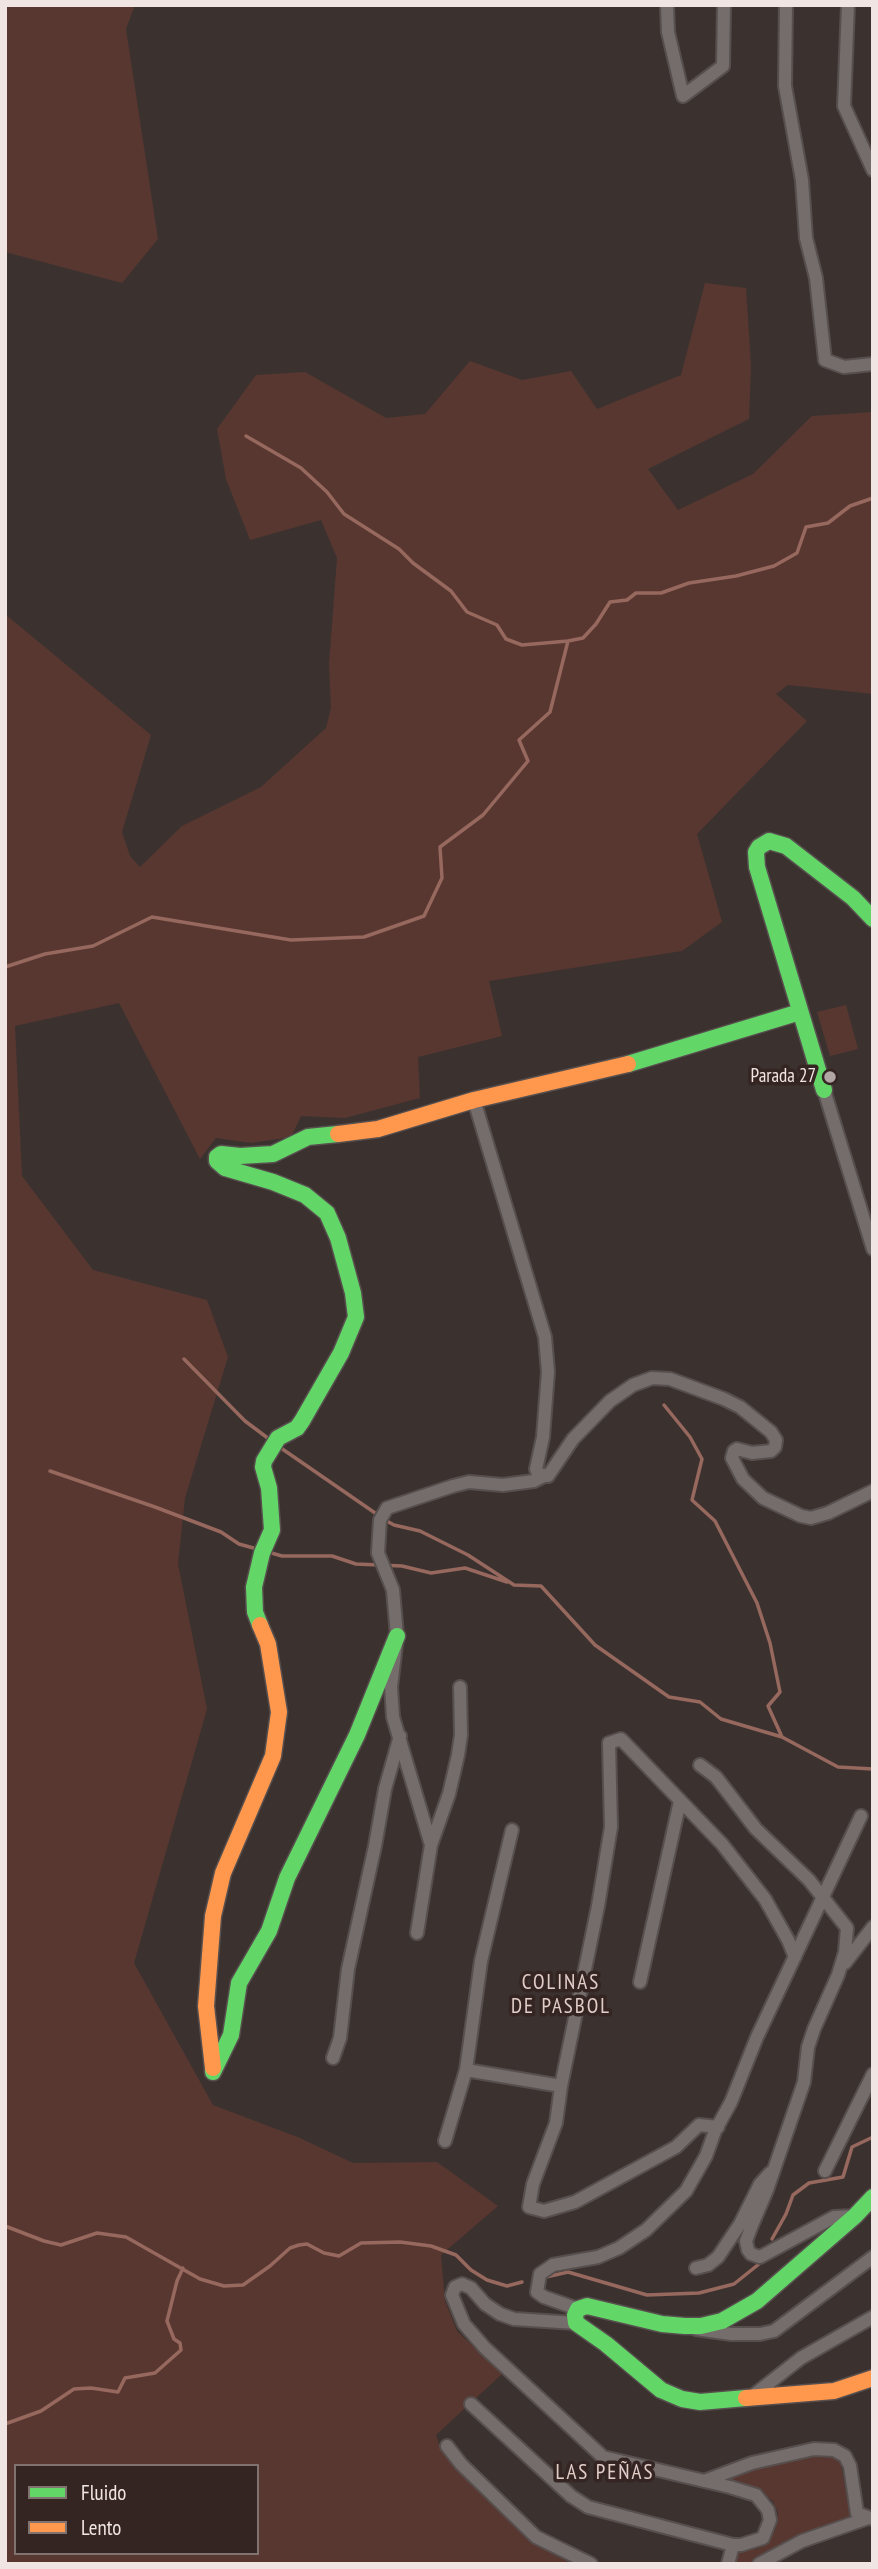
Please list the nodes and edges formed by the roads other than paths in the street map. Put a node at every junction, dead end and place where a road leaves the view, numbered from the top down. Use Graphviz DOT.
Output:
graph roads {
  1 [pos="667,5"];
  2 [pos="724,5"];
  3 [pos="786,5"];
  4 [pos="848,5"];
  5 [pos="873,170"];
  6 [pos="873,363"];
  7 [pos="873,919"];
  8 [pos="800,1012"];
  9 [pos="824,1090"];
  10 [pos="474,1100"];
  11 [pos="873,1249"];
  12 [pos="542,1477"];
  13 [pos="873,1491"];
  14 [pos="397,1636"];
  15 [pos="460,1686"];
  16 [pos="400,1735"];
  17 [pos="700,1765"];
  18 [pos="680,1801"];
  19 [pos="861,1816"];
  20 [pos="512,1829"];
  21 [pos="431,1845"];
  22 [pos="822,1897"];
  23 [pos="873,1927"];
  24 [pos="417,1933"];
  25 [pos="795,1957"];
  26 [pos="838,1975"];
  27 [pos="640,1982"];
  28 [pos="333,2058"];
  29 [pos="466,2070"];
  30 [pos="873,2074"];
  31 [pos="561,2086"];
  32 [pos="718,2127"];
  33 [pos="446,2141"];
  34 [pos="774,2168"];
  35 [pos="825,2171"];
  36 [pos="873,2197"];
  37 [pos="855,2216"];
  38 [pos="873,2257"];
  39 [pos="696,2268"];
  40 [pos="577,2316"];
  41 [pos="873,2317"];
  42 [pos="685,2326"];
  43 [pos="873,2378"];
  44 [pos="750,2398"];
  45 [pos="471,2404"];
  46 [pos="447,2446"];
  47 [pos="704,2481"];
  48 [pos="871,2519"];
  49 [pos="733,2545"];
  50 [pos="591,2564"];
  51 [pos="728,2564"];
  52 [pos="759,2564"];
  1 -- 2 [label="street"];
  3 -- 6 [label="street"];
  4 -- 5 [label="street"];
  7 -- 8 [label="street"];
  8 -- 9 [label="street"];
  8 -- 10 [label="street"];
  9 -- 11 [label="street"];
  10 -- 12 [label="street"];
  10 -- 14 [label="street"];
  12 -- 13 [label="street"];
  12 -- 14 [label="street"];
  14 -- 16 [label="street"];
  15 -- 21 [label="street"];
  16 -- 21 [label="street"];
  16 -- 28 [label="street"];
  17 -- 22 [label="street"];
  18 -- 25 [label="street"];
  18 -- 27 [label="street"];
  18 -- 31 [label="street"];
  19 -- 22 [label="street"];
  20 -- 29 [label="street"];
  21 -- 24 [label="street"];
  22 -- 25 [label="street"];
  22 -- 26 [label="street"];
  23 -- 26 [label="street"];
  25 -- 32 [label="street"];
  26 -- 34 [label="street"];
  29 -- 31 [label="street"];
  29 -- 33 [label="street"];
  30 -- 35 [label="street"];
  31 -- 32 [label="street"];
  32 -- 40 [label="street"];
  34 -- 37 [label="street"];
  34 -- 39 [label="street"];
  36 -- 37 [label="street"];
  37 -- 42 [label="street"];
  38 -- 42 [label="street"];
  40 -- 42 [label="street"];
  40 -- 44 [label="street"];
  40 -- 47 [label="street"];
  41 -- 44 [label="street"];
  43 -- 44 [label="street"];
  45 -- 49 [label="street"];
  46 -- 50 [label="street"];
  47 -- 48 [label="street"];
  47 -- 49 [label="street"];
  48 -- 52 [label="street"];
  49 -- 51 [label="street"];
}
